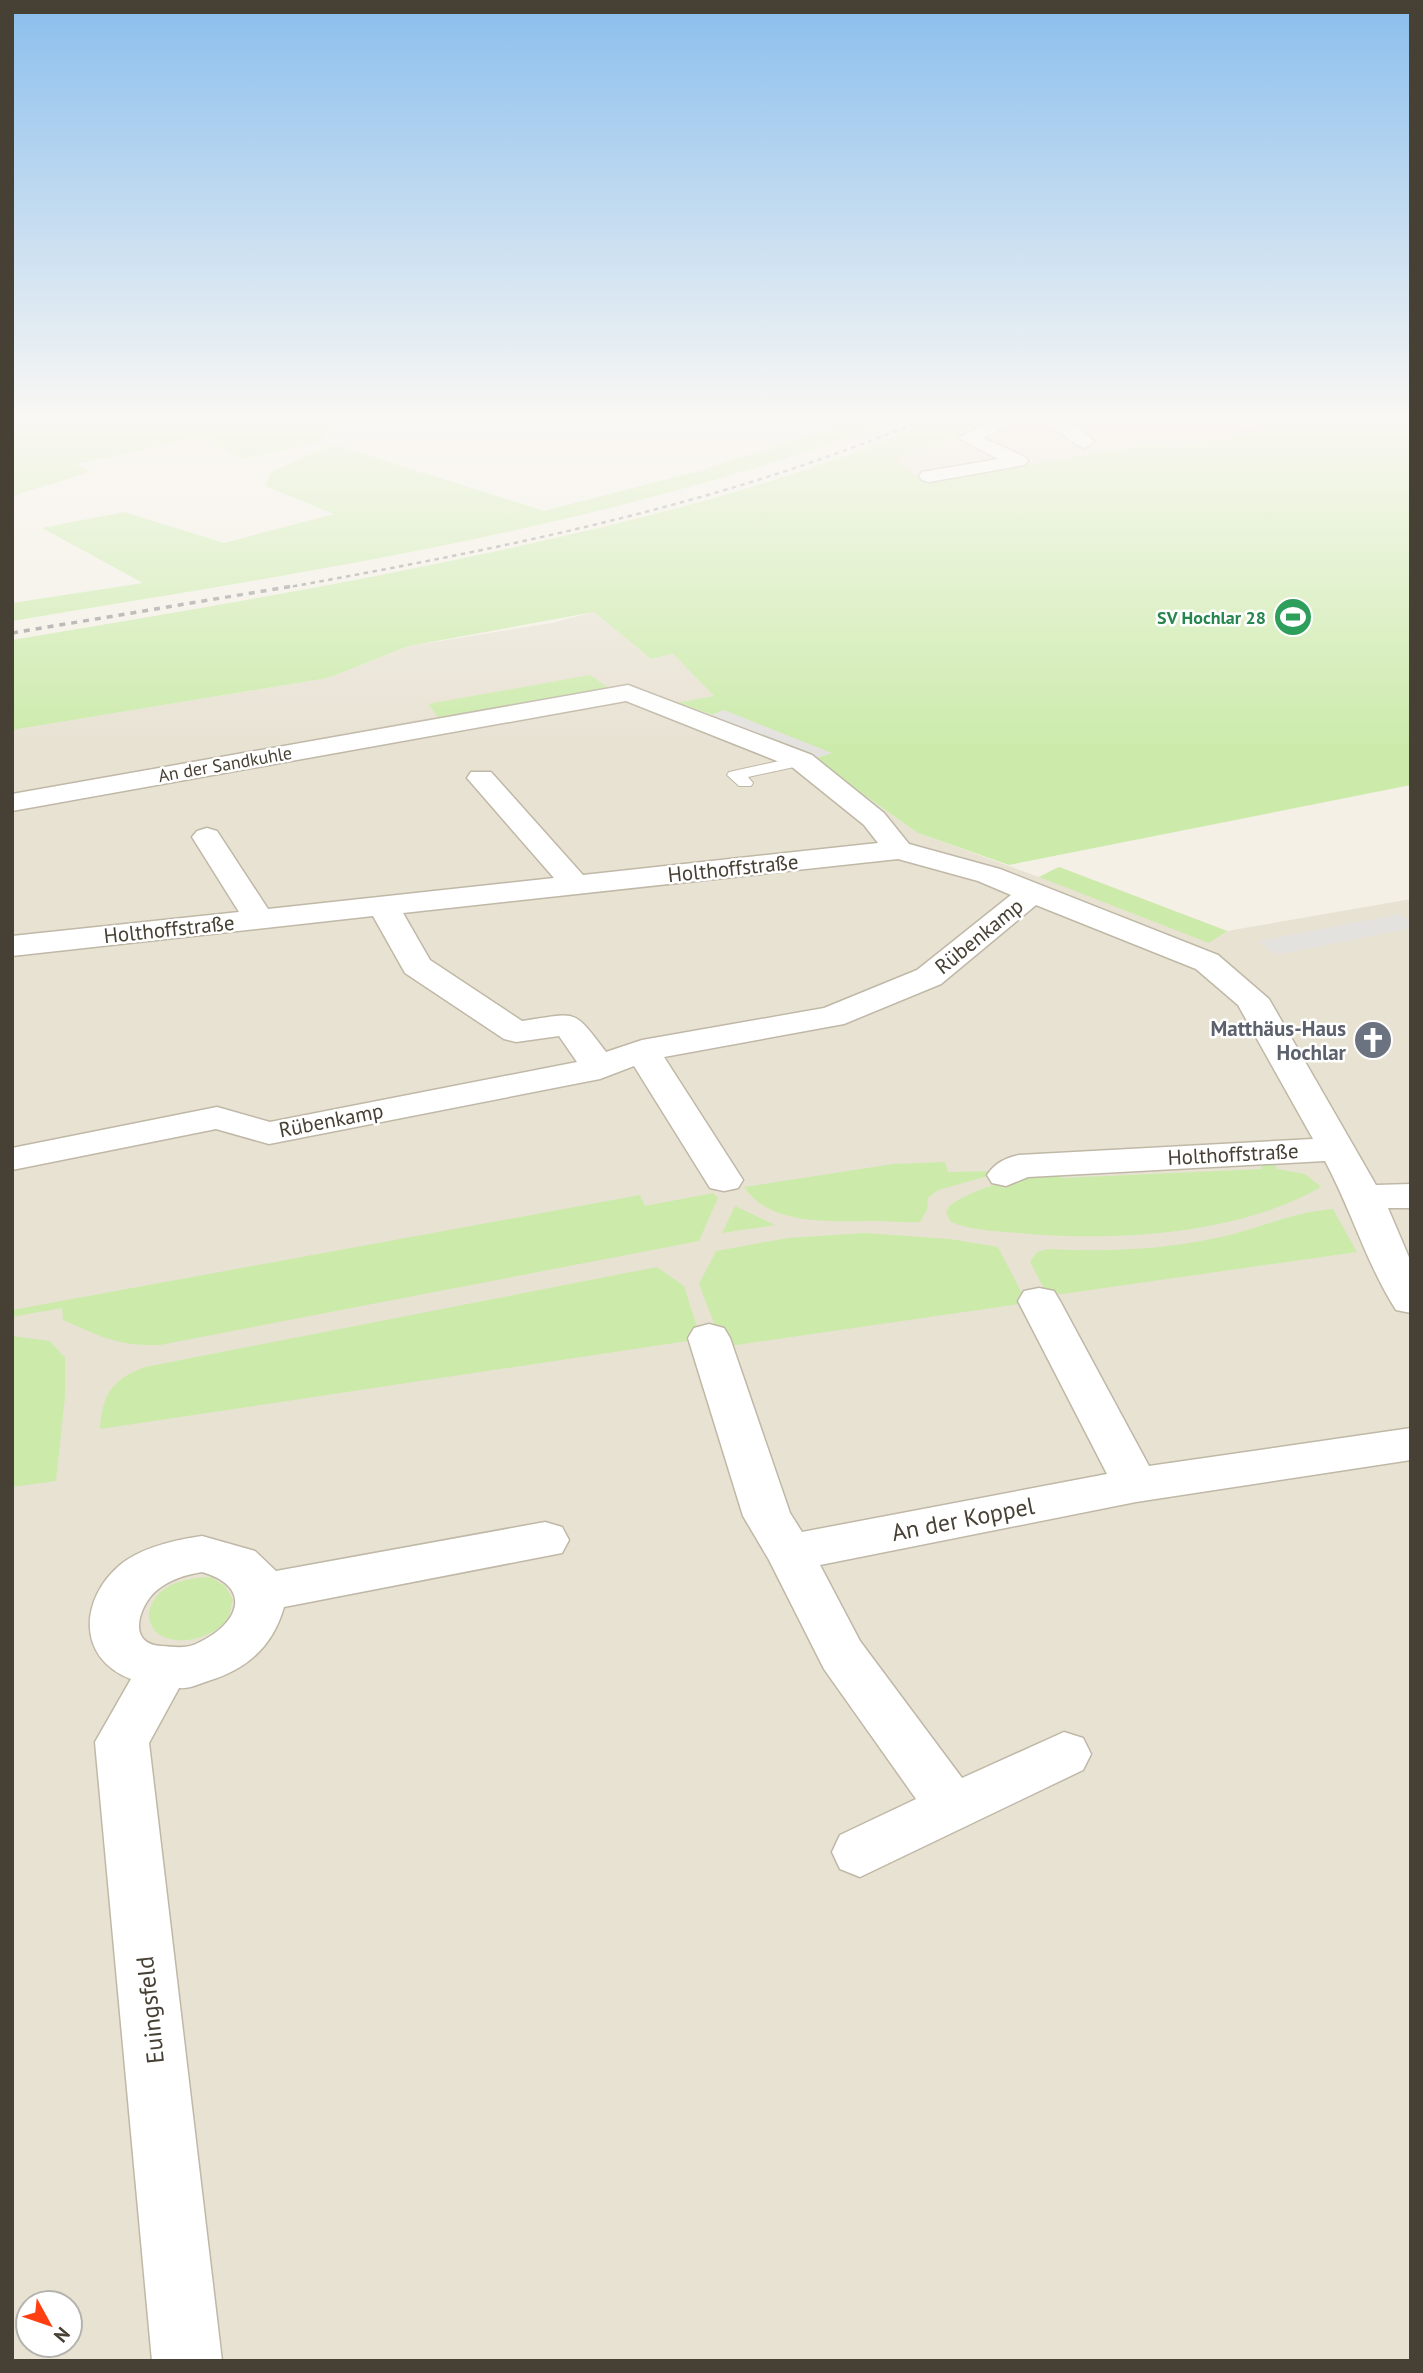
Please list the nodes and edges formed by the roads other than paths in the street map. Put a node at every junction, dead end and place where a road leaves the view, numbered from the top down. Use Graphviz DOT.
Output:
graph roads {
  1 [pos="603,671"];
  2 [pos="628,693"];
  3 [pos="418,704"];
  4 [pos="437,725"];
  5 [pos="802,761"];
  6 [pos="481,778"];
  7 [pos="745,783"];
  8 [pos="12,803"];
  9 [pos="207,837"];
  10 [pos="899,850"];
  11 [pos="575,884"];
  12 [pos="1032,892"];
  13 [pos="384,907"];
  14 [pos="260,920"];
  15 [pos="12,946"];
  16 [pos="642,1050"];
  17 [pos="600,1068"];
  18 [pos="1336,1149"];
  19 [pos="12,1159"];
  20 [pos="1006,1175"];
  21 [pos="724,1180"];
  22 [pos="1411,1196"];
  23 [pos="1364,1197"];
  24 [pos="1411,1300"];
  25 [pos="1039,1301"];
  26 [pos="709,1338"];
  27 [pos="1411,1444"];
  28 [pos="1136,1485"];
  29 [pos="545,1540"];
  30 [pos="790,1552"];
  31 [pos="262,1592"];
  32 [pos="163,1669"];
  33 [pos="1064,1754"];
  34 [pos="953,1808"];
  35 [pos="860,1852"];
  36 [pos="187,2361"];
  1 -- 2 [label="street"];
  2 -- 4 [label="street, An der Sandkuhle"];
  2 -- 5 [label="street"];
  3 -- 4 [label="street"];
  4 -- 8 [label="street, An der Sandkuhle"];
  5 -- 7 [label="lane"];
  5 -- 10 [label="street"];
  6 -- 11 [label="street"];
  9 -- 14 [label="street"];
  10 -- 11 [label="street, Holthoffstraße"];
  10 -- 12 [label="street, Holthoffstraße"];
  11 -- 13 [label="street, Holthoffstraße"];
  12 -- 16 [label="street, Rübenkamp"];
  12 -- 18 [label="street, Holthoffstraße"];
  13 -- 14 [label="street, Holthoffstraße"];
  13 -- 17 [label="street"];
  14 -- 15 [label="street, Holthoffstraße"];
  16 -- 17 [label="street, Rübenkamp"];
  16 -- 21 [label="street"];
  17 -- 19 [label="street, Rübenkamp"];
  18 -- 20 [label="street, Holthoffstraße"];
  18 -- 23 [label="street, Holthoffstraße"];
  22 -- 23 [label="street"];
  23 -- 24 [label="street, Holthoffstraße"];
  25 -- 28 [label="street"];
  26 -- 30 [label="street"];
  27 -- 28 [label="street, An der Koppel"];
  28 -- 30 [label="street, An der Koppel"];
  29 -- 31 [label="street"];
  30 -- 34 [label="street"];
  31 -- 32 [label="street"];
  31 -- 32 [label="street"];
  32 -- 36 [label="street, Euingsfeld"];
  33 -- 34 [label="street"];
  34 -- 35 [label="street"];
}
